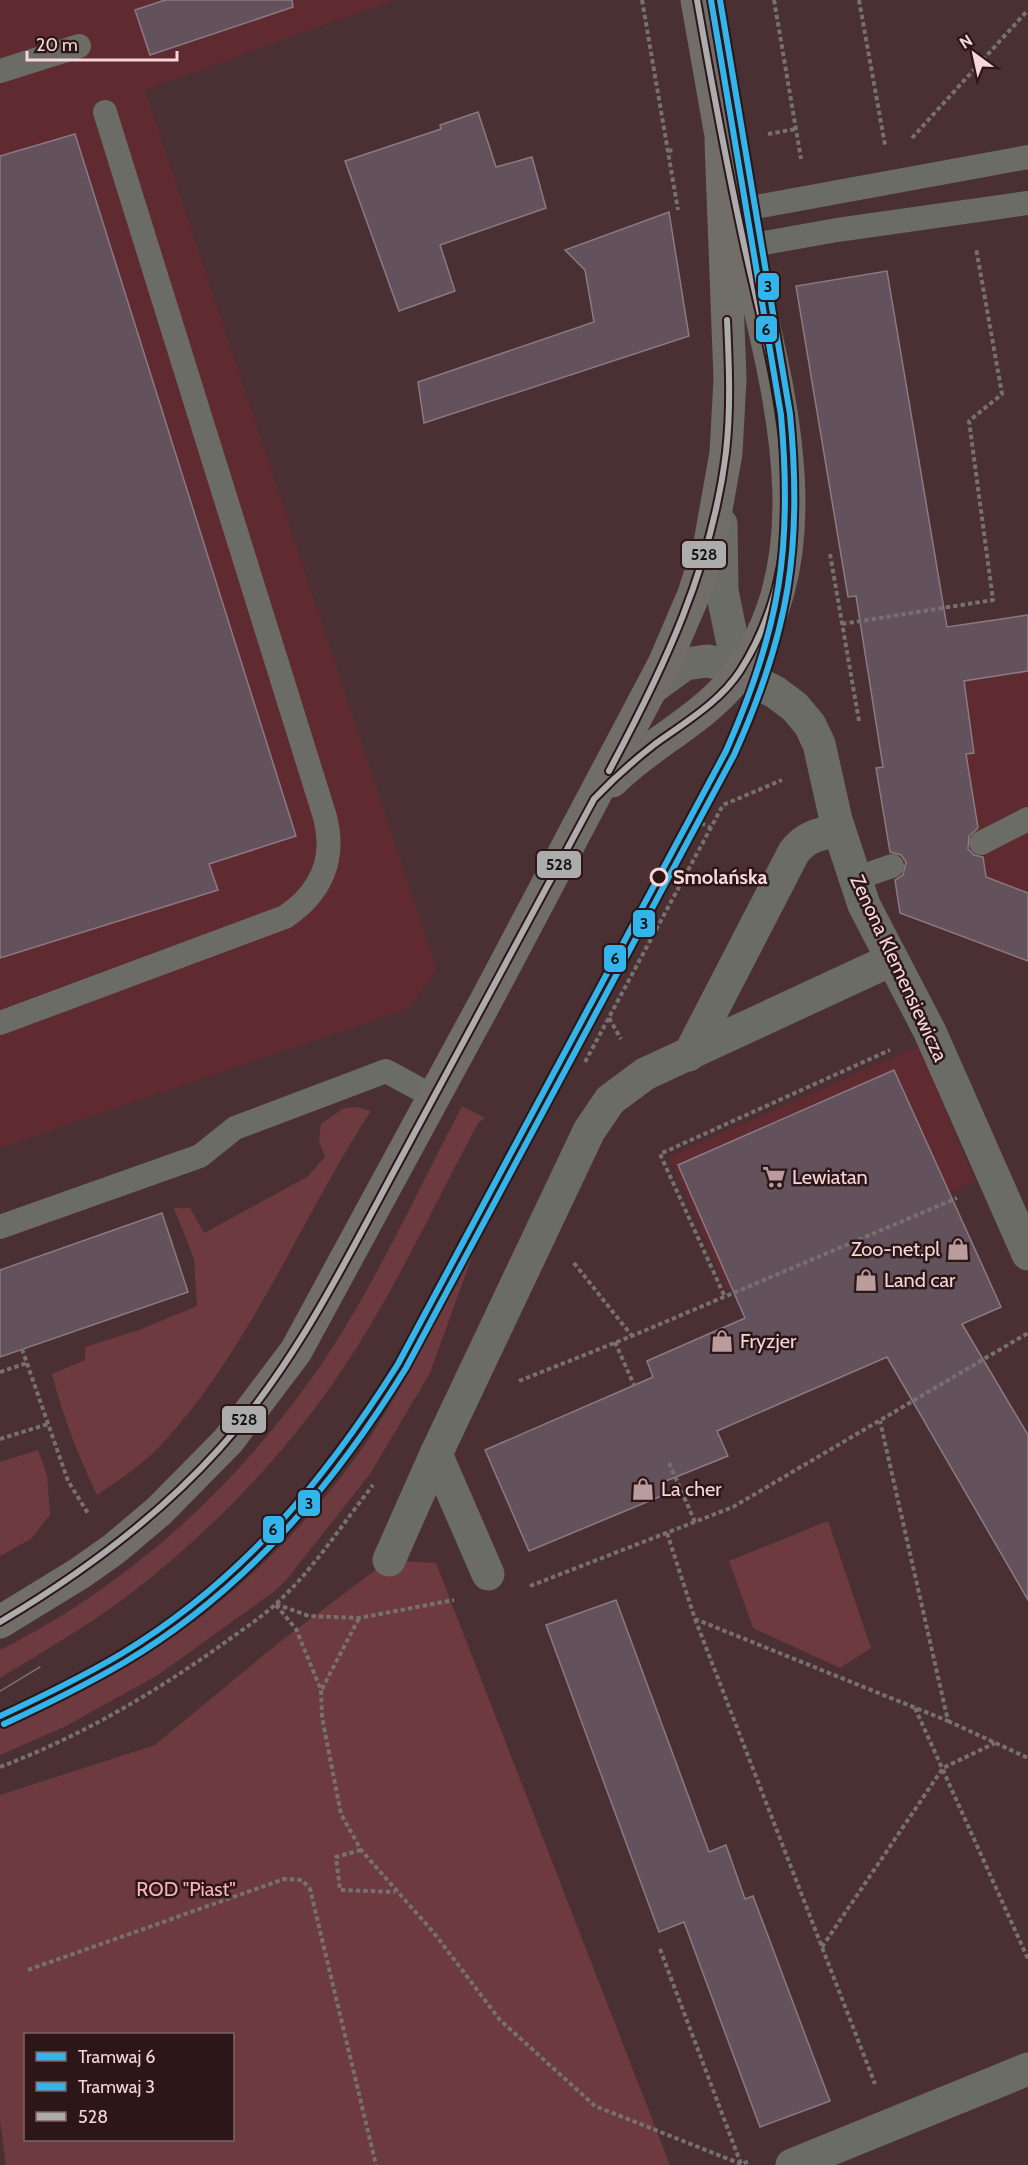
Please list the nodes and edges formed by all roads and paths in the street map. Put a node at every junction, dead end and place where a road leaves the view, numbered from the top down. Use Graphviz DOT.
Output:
graph roads {
  1 [pos="642,0"];
  2 [pos="697,0"];
  3 [pos="774,0"];
  4 [pos="859,0"];
  5 [pos="1028,10"];
  6 [pos="79,46"];
  7 [pos="0,71"];
  8 [pos="105,112"];
  9 [pos="768,134"];
  10 [pos="904,147"];
  11 [pos="674,150"];
  12 [pos="668,151"];
  13 [pos="886,152"];
  14 [pos="1028,157"];
  15 [pos="1028,203"];
  16 [pos="730,212"];
  17 [pos="969,213"];
  18 [pos="679,219"];
  19 [pos="735,248"];
  20 [pos="726,453"];
  21 [pos="842,624"];
  22 [pos="739,673"];
  23 [pos="652,688"];
  24 [pos="789,778"];
  25 [pos="594,799"];
  26 [pos="1028,819"];
  27 [pos="701,823"];
  28 [pos="711,828"];
  29 [pos="839,830"];
  30 [pos="981,843"];
  31 [pos="892,866"];
  32 [pos="855,879"];
  33 [pos="891,960"];
  34 [pos="0,1023"];
  35 [pos="930,1032"];
  36 [pos="689,1055"];
  37 [pos="582,1067"];
  38 [pos="434,1096"];
  39 [pos="949,1201"];
  40 [pos="0,1227"];
  41 [pos="546,1227"];
  42 [pos="1028,1254"];
  43 [pos="724,1295"];
  44 [pos="1028,1333"];
  45 [pos="632,1336"];
  46 [pos="615,1342"];
  47 [pos="22,1349"];
  48 [pos="27,1363"];
  49 [pos="0,1372"];
  50 [pos="634,1385"];
  51 [pos="459,1404"];
  52 [pos="880,1421"];
  53 [pos="48,1424"];
  54 [pos="0,1439"];
  55 [pos="436,1454"];
  56 [pos="669,1463"];
  57 [pos="377,1479"];
  58 [pos="695,1522"];
  59 [pos="94,1524"];
  60 [pos="667,1533"];
  61 [pos="388,1560"];
  62 [pos="488,1574"];
  63 [pos="528,1587"];
  64 [pos="460,1599"];
  65 [pos="276,1604"];
  66 [pos="359,1618"];
  67 [pos="695,1619"];
  68 [pos="0,1622"];
  69 [pos="321,1690"];
  70 [pos="915,1708"];
  71 [pos="948,1721"];
  72 [pos="995,1743"];
  73 [pos="1028,1758"];
  74 [pos="0,1767"];
  75 [pos="942,1768"];
  76 [pos="361,1850"];
  77 [pos="396,1892"];
  78 [pos="822,1947"];
  79 [pos="660,1949"];
  80 [pos="1028,1959"];
  81 [pos="28,1970"];
  82 [pos="1028,2069"];
  83 [pos="875,2085"];
  84 [pos="752,2160"];
  85 [pos="741,2164"];
  86 [pos="376,2165"];
  87 [pos="792,2165"];
  1 -- 12 [label="path"];
  2 -- 16 [label="street"];
  3 -- 9 [label="path"];
  4 -- 13 [label="path"];
  5 -- 10 [label="path"];
  6 -- 7 [label="lane"];
  8 -- 34 [label="lane"];
  11 -- 12 [label="path"];
  12 -- 18 [label="path"];
  14 -- 16 [label="lane"];
  15 -- 17 [label="lane"];
  16 -- 19 [label="street"];
  17 -- 19 [label="lane"];
  17 -- 21 [label="path"];
  19 -- 20 [label="street"];
  19 -- 22 [label="street"];
  20 -- 22 [label="street"];
  20 -- 23 [label="street"];
  22 -- 23 [label="street, Zenona Klemensiewicza"];
  22 -- 25 [label="street"];
  22 -- 29 [label="street, Zenona Klemensiewicza"];
  23 -- 25 [label="street"];
  24 -- 28 [label="path"];
  25 -- 38 [label="street"];
  26 -- 30 [label="lane"];
  27 -- 28 [label="path"];
  28 -- 37 [label="path"];
  29 -- 32 [label="street, Zenona Klemensiewicza"];
  29 -- 36 [label="street"];
  31 -- 32 [label="lane"];
  32 -- 33 [label="street, Zenona Klemensiewicza"];
  33 -- 35 [label="street, Zenona Klemensiewicza"];
  33 -- 36 [label="street"];
  35 -- 42 [label="street, Zenona Klemensiewicza"];
  35 -- 43 [label="path"];
  36 -- 41 [label="street"];
  38 -- 40 [label="lane"];
  38 -- 68 [label="street"];
  39 -- 43 [label="path"];
  41 -- 45 [label="path"];
  41 -- 51 [label="street"];
  43 -- 45 [label="path"];
  44 -- 52 [label="path"];
  45 -- 46 [label="path"];
  46 -- 50 [label="path"];
  46 -- 51 [label="path"];
  47 -- 48 [label="path"];
  48 -- 49 [label="path"];
  48 -- 53 [label="path"];
  51 -- 55 [label="street"];
  52 -- 58 [label="path"];
  52 -- 71 [label="path"];
  53 -- 54 [label="path"];
  53 -- 59 [label="path"];
  55 -- 61 [label="street"];
  55 -- 62 [label="street"];
  56 -- 58 [label="path"];
  57 -- 65 [label="path"];
  58 -- 60 [label="path"];
  60 -- 63 [label="path"];
  60 -- 67 [label="path"];
  64 -- 66 [label="path"];
  65 -- 66 [label="path"];
  65 -- 69 [label="path"];
  65 -- 74 [label="path"];
  66 -- 69 [label="path"];
  67 -- 70 [label="path"];
  67 -- 78 [label="path"];
  69 -- 76 [label="path"];
  70 -- 71 [label="path"];
  70 -- 75 [label="path"];
  71 -- 72 [label="path"];
  72 -- 73 [label="path"];
  72 -- 75 [label="path"];
  75 -- 78 [label="path"];
  75 -- 80 [label="path"];
  76 -- 77 [label="path"];
  76 -- 77 [label="path"];
  77 -- 85 [label="path"];
  78 -- 83 [label="path"];
  79 -- 85 [label="path"];
  81 -- 86 [label="path"];
  82 -- 87 [label="street"];
  84 -- 85 [label="path"];
}
